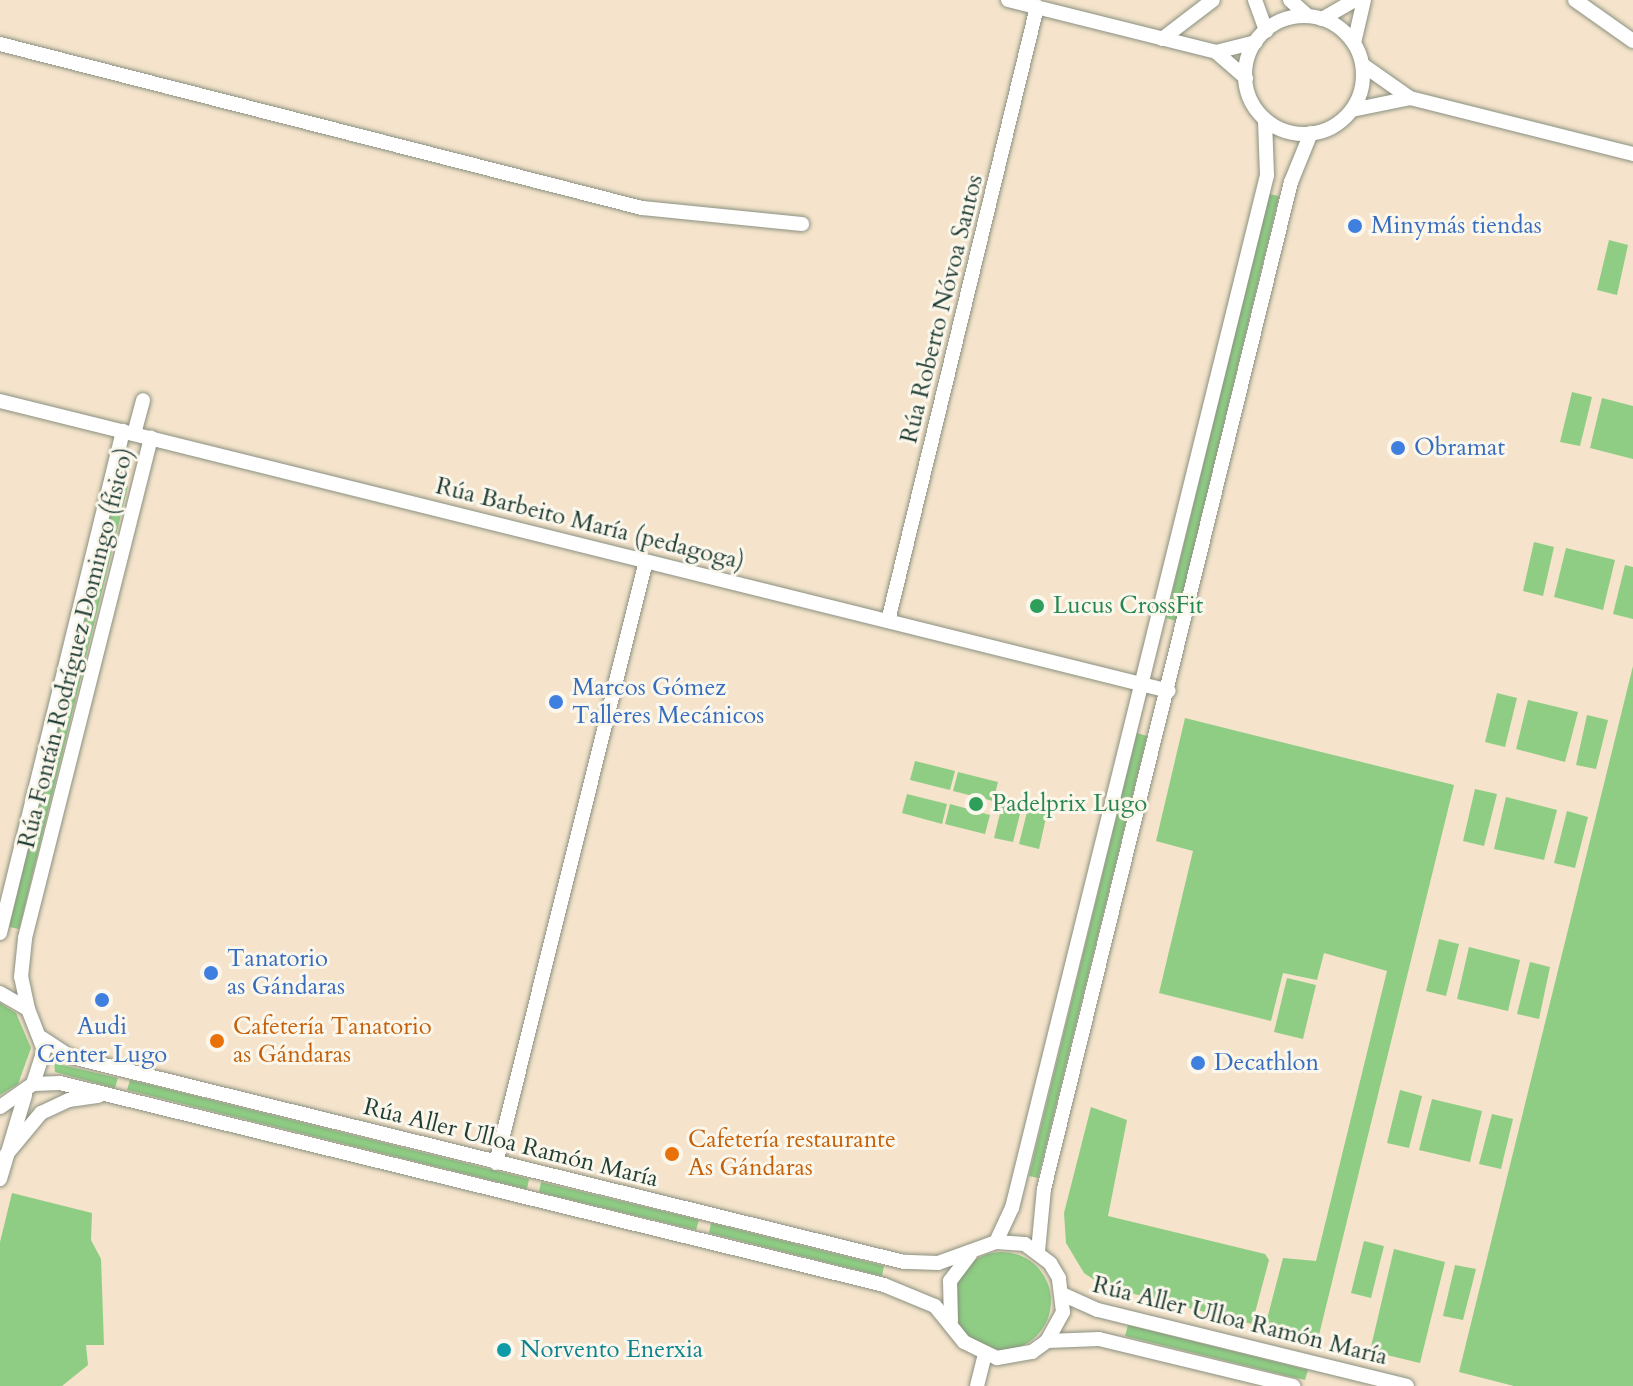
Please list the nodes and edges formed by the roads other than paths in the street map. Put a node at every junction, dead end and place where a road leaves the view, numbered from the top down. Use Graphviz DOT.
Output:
graph roads {
  1 [pos="1008,0"];
  2 [pos="1213,0"];
  3 [pos="1255,0"];
  4 [pos="1290,0"];
  5 [pos="1355,0"];
  6 [pos="1364,0"];
  7 [pos="1575,0"];
  8 [pos="1037,7"];
  9 [pos="1315,18"];
  10 [pos="1261,36"];
  11 [pos="1162,39"];
  12 [pos="1633,41"];
  13 [pos="1354,43"];
  14 [pos="0,44"];
  15 [pos="1216,52"];
  16 [pos="1363,65"];
  17 [pos="1246,78"];
  18 [pos="1410,98"];
  19 [pos="1352,110"];
  20 [pos="1265,120"];
  21 [pos="1311,133"];
  22 [pos="1633,154"];
  23 [pos="802,224"];
  24 [pos="143,400"];
  25 [pos="0,401"];
  26 [pos="128,432"];
  27 [pos="151,438"];
  28 [pos="646,561"];
  29 [pos="888,621"];
  30 [pos="1140,683"];
  31 [pos="1169,691"];
  32 [pos="0,933"];
  33 [pos="0,993"];
  34 [pos="28,1009"];
  35 [pos="42,1038"];
  36 [pos="30,1087"];
  37 [pos="106,1095"];
  38 [pos="0,1107"];
  39 [pos="6,1155"];
  40 [pos="496,1163"];
  41 [pos="0,1179"];
  42 [pos="996,1242"];
  43 [pos="974,1250"];
  44 [pos="1038,1251"];
  45 [pos="1064,1295"];
  46 [pos="951,1321"];
  47 [pos="1047,1341"];
  48 [pos="985,1355"];
  49 [pos="977,1386"];
  50 [pos="1293,1386"];
  51 [pos="1407,1386"];
  1 -- 8 [label="street"];
  2 -- 11 [label="street"];
  3 -- 10 [label="street"];
  4 -- 9 [label="street"];
  5 -- 9 [label="street"];
  6 -- 13 [label="street"];
  7 -- 12 [label="street"];
  8 -- 11 [label="street"];
  8 -- 29 [label="street, Rúa Roberto Nóvoa Santos"];
  9 -- 10 [label="street"];
  9 -- 13 [label="street"];
  10 -- 15 [label="street"];
  10 -- 17 [label="street"];
  11 -- 15 [label="street"];
  13 -- 16 [label="street"];
  14 -- 23 [label="street"];
  15 -- 17 [label="street"];
  16 -- 18 [label="street"];
  16 -- 19 [label="street"];
  17 -- 20 [label="street"];
  18 -- 19 [label="street"];
  18 -- 22 [label="street"];
  19 -- 21 [label="street"];
  20 -- 21 [label="street"];
  20 -- 30 [label="street"];
  21 -- 31 [label="street"];
  24 -- 26 [label="street, Rúa Fontán Rodríguez Domingo (físico)"];
  25 -- 26 [label="street, Rúa Barbeito María (pedagoga)"];
  26 -- 27 [label="street, Rúa Barbeito María (pedagoga)"];
  26 -- 32 [label="street, Rúa Fontán Rodríguez Domingo (físico)"];
  27 -- 28 [label="street, Rúa Barbeito María (pedagoga)"];
  27 -- 34 [label="street, Rúa Fontán Rodríguez Domingo (físico)"];
  28 -- 29 [label="street, Rúa Barbeito María (pedagoga)"];
  28 -- 40 [label="street"];
  29 -- 30 [label="street, Rúa Barbeito María (pedagoga)"];
  30 -- 31 [label="street, Rúa Barbeito María (pedagoga)"];
  30 -- 42 [label="street"];
  31 -- 44 [label="street"];
  33 -- 34 [label="street"];
  34 -- 35 [label="street"];
  35 -- 36 [label="street"];
  35 -- 40 [label="street, Rúa Aller Ulloa Ramón María"];
  36 -- 37 [label="street, Rúa Aller Ulloa Ramón María"];
  36 -- 38 [label="street"];
  36 -- 39 [label="street"];
  37 -- 39 [label="street"];
  37 -- 46 [label="street, Rúa Aller Ulloa Ramón María"];
  39 -- 41 [label="street"];
  40 -- 43 [label="street, Rúa Aller Ulloa Ramón María"];
  42 -- 43 [label="street, Rúa Aller Ulloa Ramón María"];
  42 -- 44 [label="street"];
  43 -- 46 [label="street"];
  44 -- 45 [label="street, Rúa Aller Ulloa Ramón María"];
  45 -- 47 [label="street, Rúa Aller Ulloa Ramón María"];
  45 -- 51 [label="street, Rúa Aller Ulloa Ramón María"];
  46 -- 48 [label="street, Rúa Aller Ulloa Ramón María"];
  47 -- 48 [label="street, Rúa Aller Ulloa Ramón María"];
  47 -- 50 [label="street, Rúa Aller Ulloa Ramón María"];
  48 -- 49 [label="street"];
}
